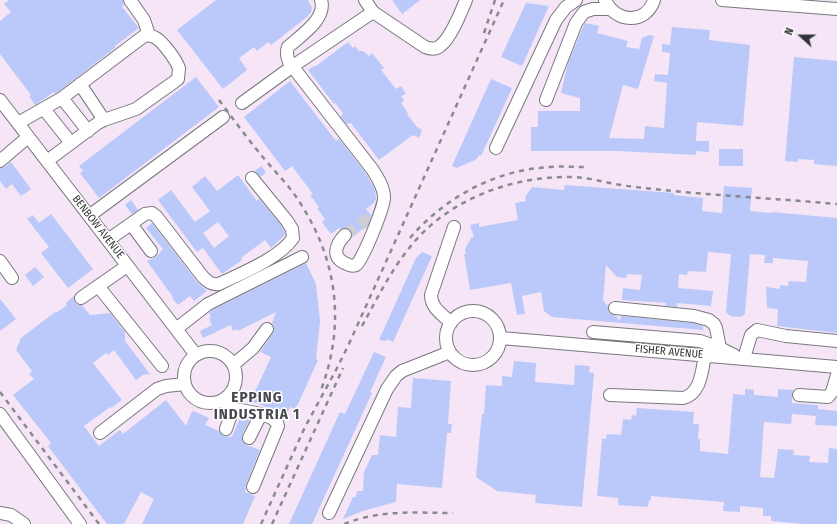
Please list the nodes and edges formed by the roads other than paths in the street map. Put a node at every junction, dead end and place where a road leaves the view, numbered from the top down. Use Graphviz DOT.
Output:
graph roads {
  1 [pos="130,0"];
  2 [pos="321,0"];
  3 [pos="365,0"];
  4 [pos="466,0"];
  5 [pos="576,0"];
  6 [pos="654,0"];
  7 [pos="722,0"];
  8 [pos="808,3"];
  9 [pos="608,4"];
  10 [pos="836,6"];
  11 [pos="373,12"];
  12 [pos="149,35"];
  13 [pos="293,66"];
  14 [pos="80,84"];
  15 [pos="62,98"];
  16 [pos="0,100"];
  17 [pos="546,100"];
  18 [pos="242,103"];
  19 [pos="44,109"];
  20 [pos="223,117"];
  21 [pos="104,120"];
  22 [pos="18,123"];
  23 [pos="88,131"];
  24 [pos="28,137"];
  25 [pos="71,143"];
  26 [pos="496,148"];
  27 [pos="0,161"];
  28 [pos="47,161"];
  29 [pos="252,178"];
  30 [pos="89,216"];
  31 [pos="131,224"];
  32 [pos="454,227"];
  33 [pos="345,235"];
  34 [pos="108,240"];
  35 [pos="151,251"];
  36 [pos="302,257"];
  37 [pos="0,261"];
  38 [pos="127,266"];
  39 [pos="12,278"];
  40 [pos="98,286"];
  41 [pos="81,298"];
  42 [pos="615,308"];
  43 [pos="451,323"];
  44 [pos="176,329"];
  45 [pos="267,329"];
  46 [pos="593,332"];
  47 [pos="501,338"];
  48 [pos="837,341"];
  49 [pos="720,348"];
  50 [pos="450,352"];
  51 [pos="196,355"];
  52 [pos="705,355"];
  53 [pos="742,358"];
  54 [pos="233,365"];
  55 [pos="162,366"];
  56 [pos="837,367"];
  57 [pos="837,375"];
  58 [pos="185,384"];
  59 [pos="610,395"];
  60 [pos="799,395"];
  61 [pos="223,400"];
  62 [pos="234,409"];
  63 [pos="0,414"];
  64 [pos="260,414"];
  65 [pos="226,429"];
  66 [pos="100,433"];
  67 [pos="249,438"];
  68 [pos="253,487"];
  69 [pos="0,513"];
  70 [pos="329,513"];
  71 [pos="24,524"];
  72 [pos="80,524"];
  1 -- 12 [label="lane"];
  2 -- 13 [label="lane"];
  3 -- 11 [label="lane"];
  4 -- 11 [label="lane"];
  5 -- 26 [label="lane"];
  6 -- 9 [label="lane"];
  7 -- 8 [label="lane"];
  8 -- 10 [label="lane"];
  9 -- 17 [label="lane"];
  11 -- 13 [label="lane"];
  12 -- 14 [label="lane"];
  12 -- 21 [label="lane"];
  13 -- 18 [label="lane"];
  13 -- 33 [label="lane"];
  14 -- 15 [label="lane"];
  14 -- 21 [label="lane"];
  15 -- 19 [label="lane"];
  15 -- 23 [label="lane"];
  16 -- 22 [label="lane, BENBOW AVENUE"];
  19 -- 22 [label="lane"];
  19 -- 25 [label="lane"];
  20 -- 30 [label="lane"];
  21 -- 23 [label="lane"];
  22 -- 24 [label="lane, BENBOW AVENUE"];
  23 -- 25 [label="lane"];
  24 -- 27 [label="lane"];
  24 -- 28 [label="lane, BENBOW AVENUE"];
  25 -- 28 [label="lane"];
  28 -- 30 [label="lane, BENBOW AVENUE"];
  29 -- 31 [label="lane"];
  30 -- 34 [label="lane, BENBOW AVENUE"];
  31 -- 34 [label="lane"];
  31 -- 35 [label="lane"];
  32 -- 43 [label="lane"];
  34 -- 38 [label="lane, BENBOW AVENUE"];
  36 -- 44 [label="lane"];
  37 -- 39 [label="lane"];
  38 -- 40 [label="lane"];
  38 -- 44 [label="lane, BENBOW AVENUE"];
  40 -- 41 [label="lane"];
  40 -- 55 [label="lane"];
  42 -- 49 [label="lane"];
  43 -- 47 [label="lane"];
  43 -- 50 [label="lane"];
  44 -- 51 [label="lane, BENBOW AVENUE"];
  45 -- 54 [label="lane"];
  46 -- 49 [label="lane"];
  47 -- 50 [label="lane"];
  47 -- 52 [label="lane, FISHER AVENUE"];
  48 -- 53 [label="lane"];
  49 -- 53 [label="lane"];
  50 -- 70 [label="lane"];
  51 -- 54 [label="lane"];
  51 -- 58 [label="lane"];
  52 -- 53 [label="lane, FISHER AVENUE"];
  52 -- 59 [label="lane"];
  53 -- 56 [label="lane, FISHER AVENUE"];
  54 -- 61 [label="lane"];
  57 -- 60 [label="lane"];
  58 -- 61 [label="lane"];
  58 -- 66 [label="lane"];
  61 -- 62 [label="lane"];
  62 -- 64 [label="lane"];
  62 -- 65 [label="lane"];
  63 -- 72 [label="lane"];
  64 -- 67 [label="lane"];
  64 -- 68 [label="lane"];
  69 -- 71 [label="lane"];
}
